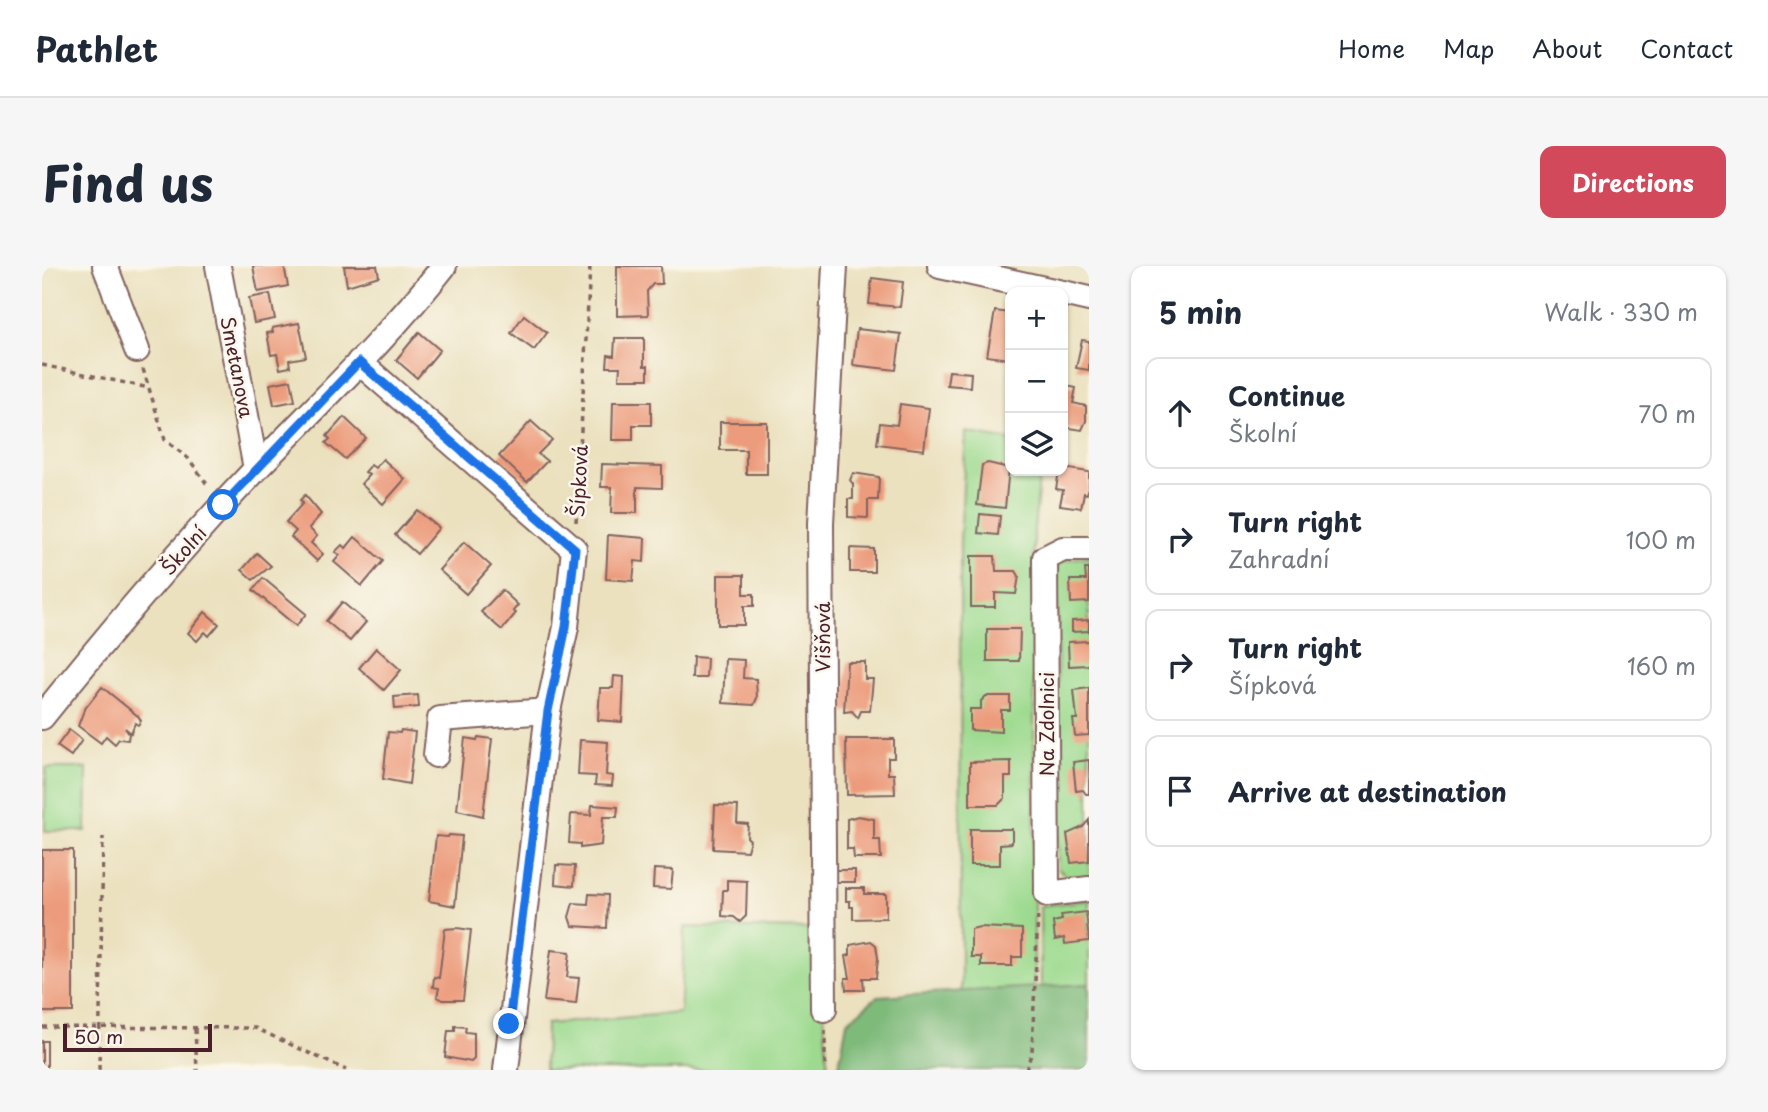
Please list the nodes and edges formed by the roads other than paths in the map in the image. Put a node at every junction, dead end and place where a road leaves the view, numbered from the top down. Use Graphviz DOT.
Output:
graph roads {
  1 [pos="105,266"];
  2 [pos="218,266"];
  3 [pos="835,266"];
  4 [pos="940,266"];
  5 [pos="435,271"];
  6 [pos="1033,287"];
  7 [pos="1068,295"];
  8 [pos="1089,299"];
  9 [pos="137,350"];
  10 [pos="359,362"];
  11 [pos="257,469"];
  12 [pos="1089,549"];
  13 [pos="548,711"];
  14 [pos="42,717"];
  15 [pos="436,755"];
  16 [pos="1089,889"];
  17 [pos="824,1009"];
  18 [pos="506,1070"];
  1 -- 9 [label="street"];
  2 -- 11 [label="street, Smetanova"];
  3 -- 17 [label="street, Višňová"];
  4 -- 6 [label="street"];
  5 -- 10 [label="street, Školní"];
  7 -- 8 [label="street"];
  10 -- 11 [label="street, Školní"];
  10 -- 13 [label="street"];
  11 -- 14 [label="street, Školní"];
  12 -- 16 [label="street, Na Zdolnici"];
  13 -- 15 [label="street"];
  13 -- 18 [label="street"];
}
